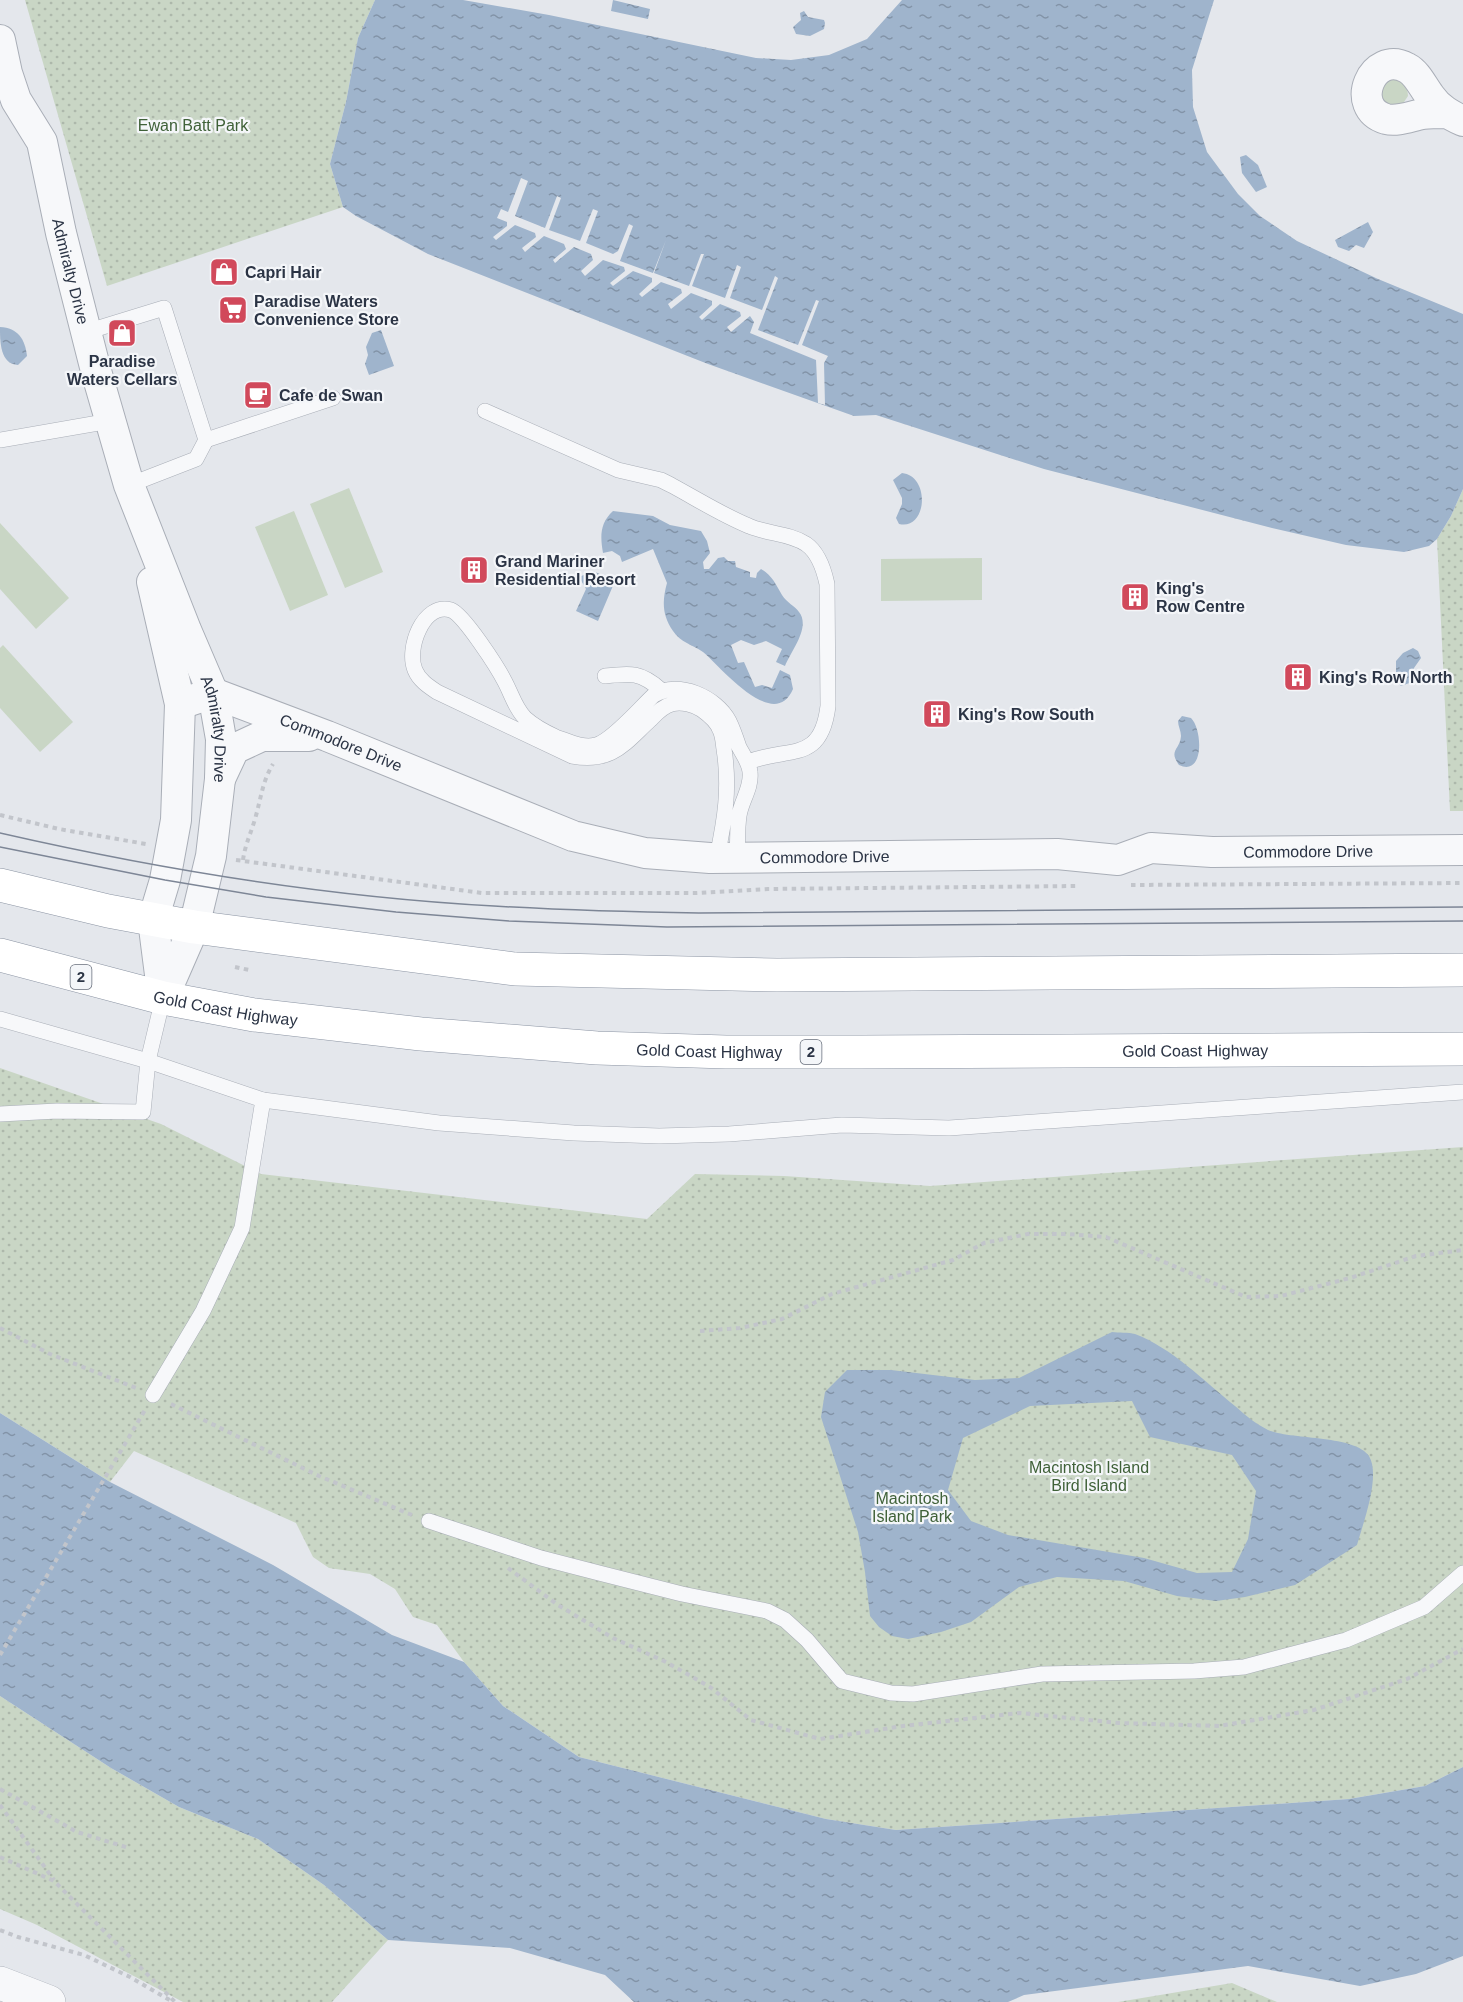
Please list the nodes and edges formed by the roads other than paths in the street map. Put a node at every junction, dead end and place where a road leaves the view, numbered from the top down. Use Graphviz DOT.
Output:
graph roads {
  1 [pos="0,40"];
  2 [pos="86,332"];
  3 [pos="333,398"];
  4 [pos="485,411"];
  5 [pos="110,420"];
  6 [pos="0,440"];
  7 [pos="207,440"];
  8 [pos="133,496"];
  9 [pos="605,676"];
  10 [pos="662,690"];
  11 [pos="213,693"];
  12 [pos="180,704"];
  13 [pos="327,736"];
  14 [pos="748,762"];
  15 [pos="220,779"];
  16 [pos="1463,850"];
  17 [pos="727,857"];
  18 [pos="0,885"];
  19 [pos="153,920"];
  20 [pos="194,927"];
  21 [pos="0,955"];
  22 [pos="1463,970"];
  23 [pos="163,998"];
  24 [pos="0,1019"];
  25 [pos="1463,1049"];
  26 [pos="148,1061"];
  27 [pos="1463,1092"];
  28 [pos="263,1100"];
  29 [pos="0,1114"];
  30 [pos="153,1395"];
  31 [pos="429,1521"];
  32 [pos="1463,1573"];
  33 [pos="0,1983"];
  34 [pos="49,2002"];
  1 -- 2 [label="street, Admiralty Drive"];
  2 -- 5 [label="street, Admiralty Drive"];
  2 -- 7 [label="lane"];
  3 -- 7 [label="lane"];
  4 -- 14 [label="lane"];
  5 -- 6 [label="lane"];
  5 -- 8 [label="street, Admiralty Drive"];
  7 -- 8 [label="lane"];
  8 -- 11 [label="street, Admiralty Drive"];
  8 -- 12 [label="street, Admiralty Drive"];
  9 -- 10 [label="lane"];
  10 -- 14 [label="lane"];
  10 -- 17 [label="lane"];
  11 -- 12 [label="street"];
  11 -- 13 [label="street, Commodore Drive"];
  11 -- 15 [label="street, Admiralty Drive"];
  12 -- 19 [label="street, Admiralty Drive"];
  13 -- 15 [label="street"];
  13 -- 17 [label="street, Commodore Drive"];
  14 -- 17 [label="lane"];
  15 -- 20 [label="street, Admiralty Drive"];
  16 -- 17 [label="street, Commodore Drive"];
  18 -- 19 [label="highway"];
  19 -- 20 [label="highway"];
  19 -- 23 [label="street"];
  20 -- 22 [label="highway"];
  20 -- 23 [label="street, Admiralty Drive"];
  21 -- 23 [label="highway, Gold Coast Highway / 2"];
  23 -- 25 [label="highway, Gold Coast Highway / 2"];
  23 -- 26 [label="lane"];
  24 -- 26 [label="lane"];
  26 -- 28 [label="lane"];
  26 -- 29 [label="lane"];
  27 -- 28 [label="lane"];
  28 -- 30 [label="lane"];
  31 -- 32 [label="lane"];
  33 -- 34 [label="street"];
}
